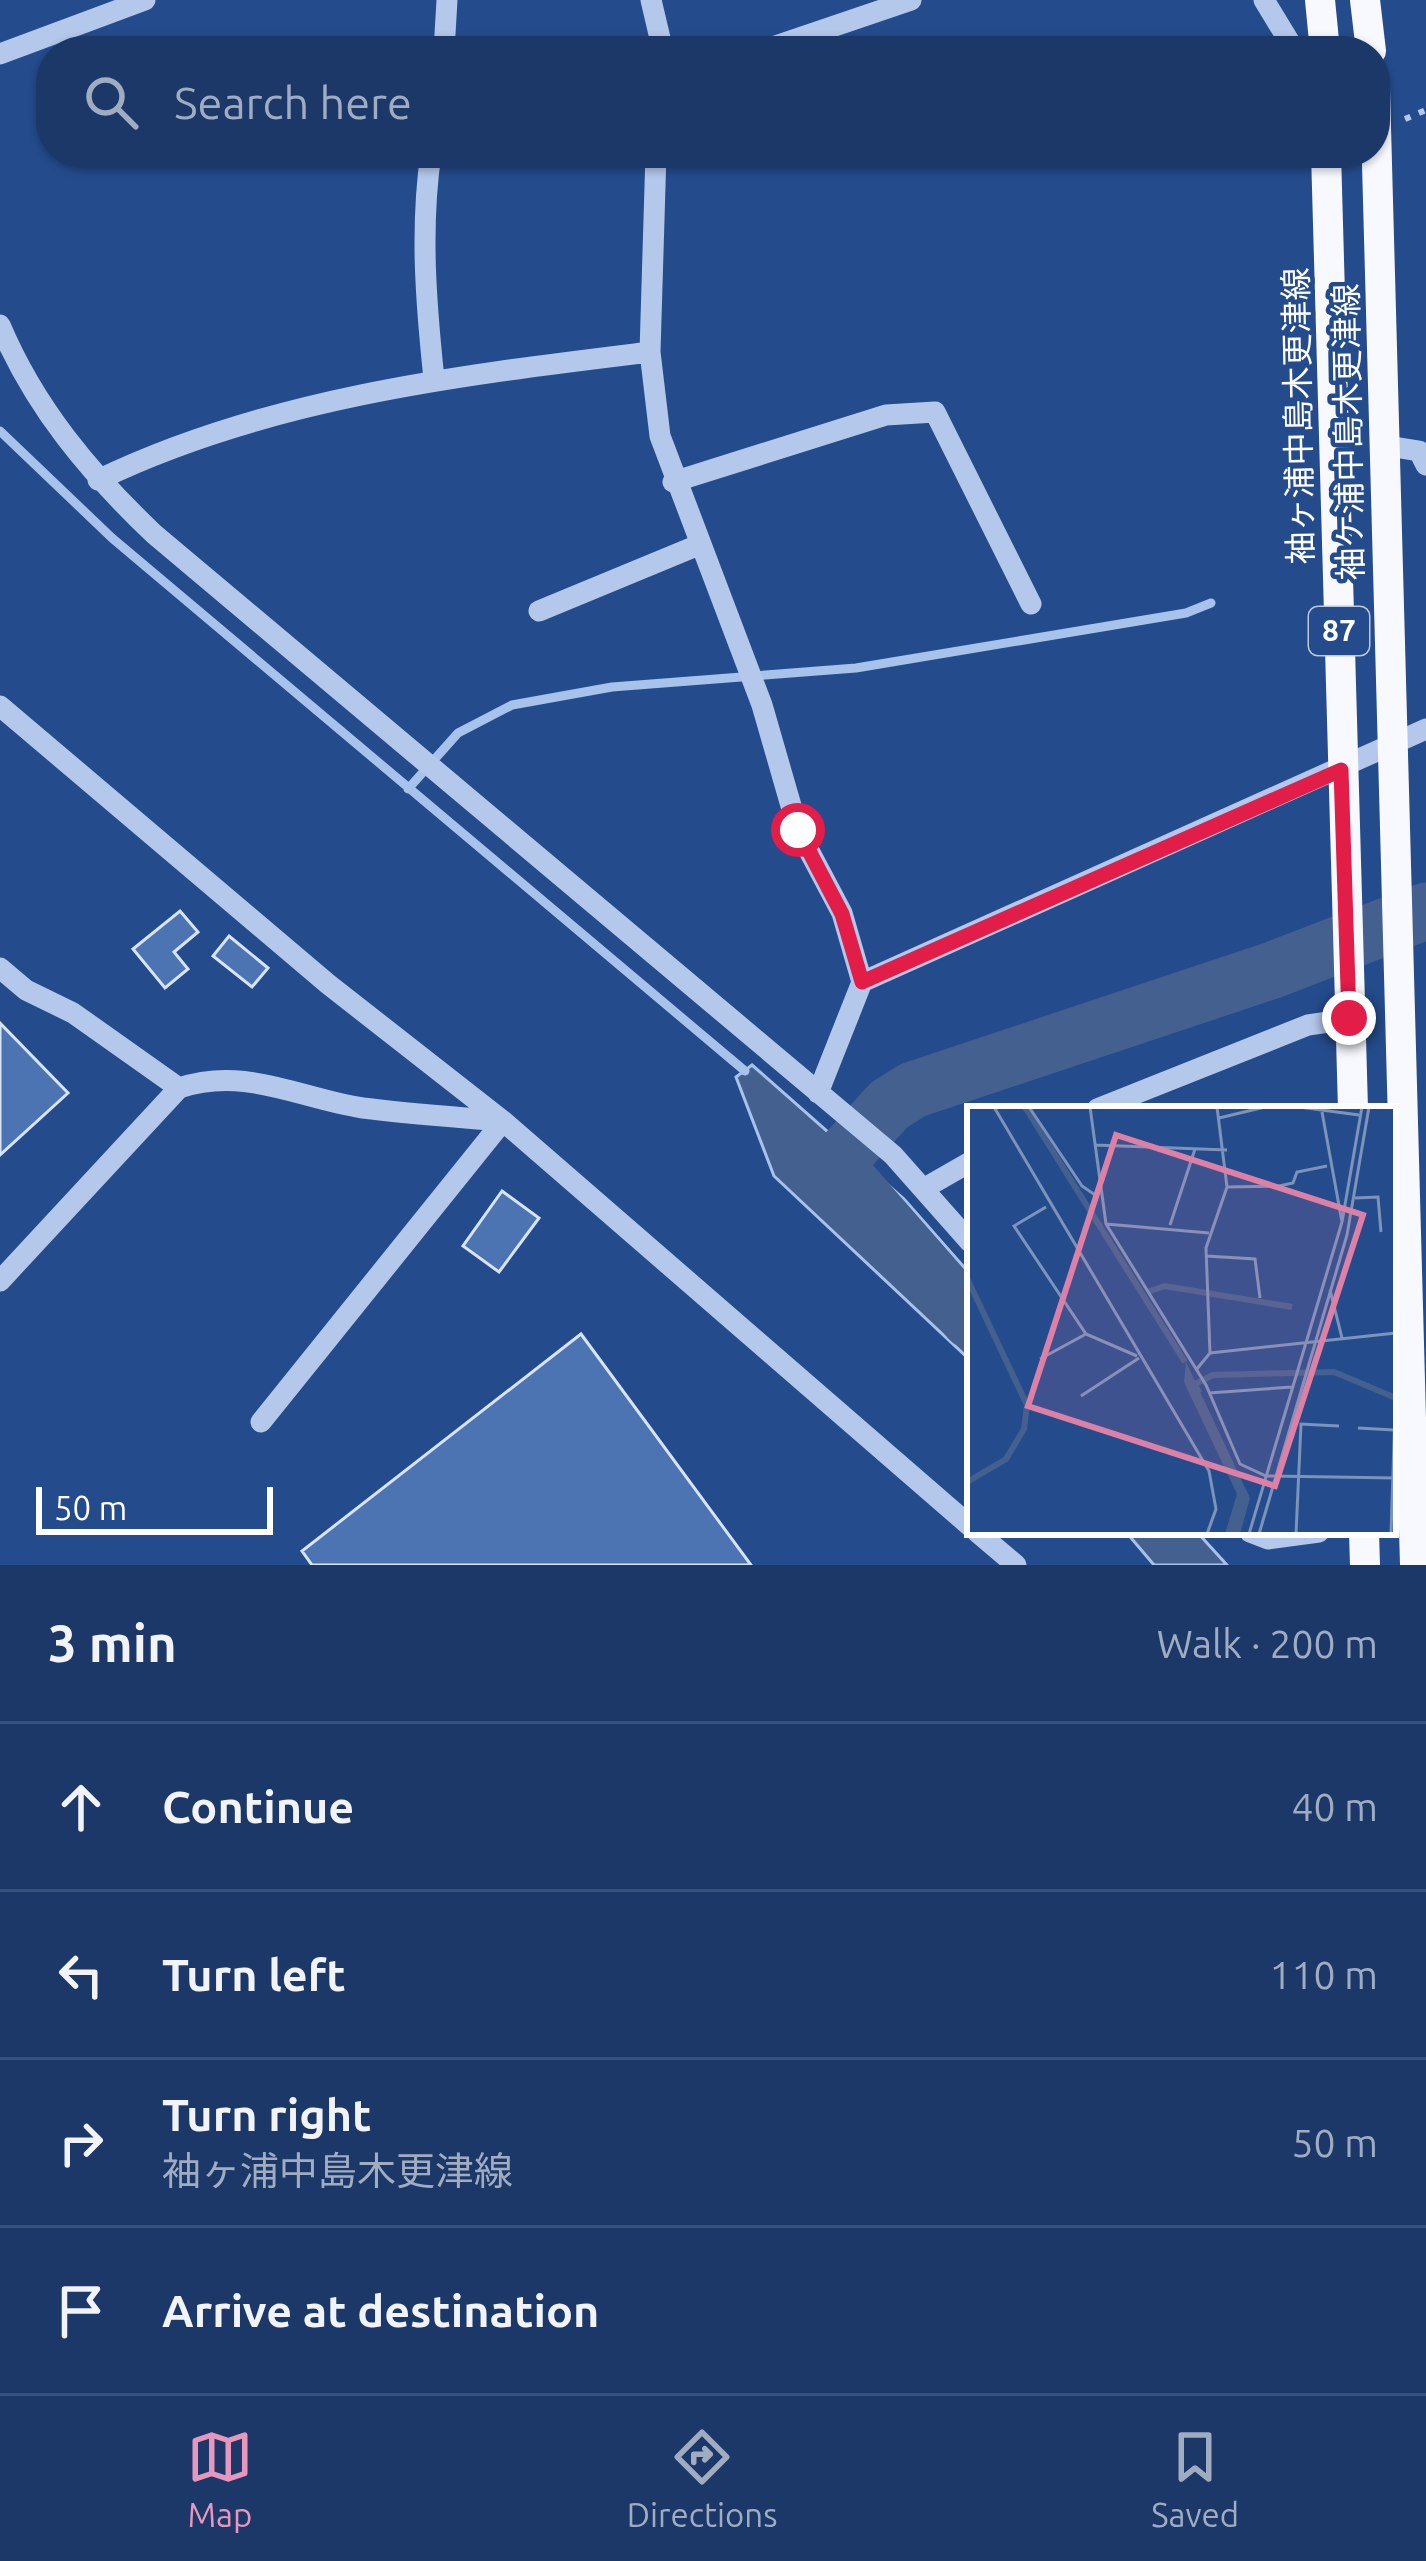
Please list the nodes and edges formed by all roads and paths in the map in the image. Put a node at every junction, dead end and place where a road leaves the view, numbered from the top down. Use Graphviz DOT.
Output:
graph roads {
  1 [pos="146,0"];
  2 [pos="447,0"];
  3 [pos="651,0"];
  4 [pos="911,0"];
  5 [pos="1264,0"];
  6 [pos="1320,0"];
  7 [pos="1365,0"];
  8 [pos="49,36"];
  9 [pos="445,36"];
  10 [pos="659,36"];
  11 [pos="805,36"];
  12 [pos="1285,36"];
  13 [pos="1324,36"];
  14 [pos="1369,36"];
  15 [pos="36,41"];
  16 [pos="0,54"];
  17 [pos="429,168"];
  18 [pos="655,168"];
  19 [pos="1326,168"];
  20 [pos="1376,168"];
  21 [pos="0,325"];
  22 [pos="650,352"];
  23 [pos="6,354"];
  24 [pos="434,379"];
  25 [pos="1381,445"];
  26 [pos="1426,465"];
  27 [pos="98,480"];
  28 [pos="674,482"];
  29 [pos="701,544"];
  30 [pos="1031,604"];
  31 [pos="539,611"];
  32 [pos="0,706"];
  33 [pos="1426,729"];
  34 [pos="1395,744"];
  35 [pos="1341,770"];
  36 [pos="0,968"];
  37 [pos="862,982"];
  38 [pos="1349,1018"];
  39 [pos="179,1088"];
  40 [pos="818,1093"];
  41 [pos="1104,1106"];
  42 [pos="1352,1106"];
  43 [pos="503,1121"];
  44 [pos="967,1164"];
  45 [pos="922,1189"];
  46 [pos="967,1239"];
  47 [pos="0,1281"];
  48 [pos="261,1422"];
  49 [pos="1411,1508"];
  50 [pos="967,1523"];
  51 [pos="981,1535"];
  52 [pos="1258,1535"];
  53 [pos="1297,1535"];
  54 [pos="1016,1565"];
  55 [pos="1415,1565"];
  1 -- 8 [label="street"];
  2 -- 9 [label="street"];
  3 -- 10 [label="street"];
  4 -- 11 [label="street"];
  5 -- 12 [label="street"];
  6 -- 13 [label="main road"];
  7 -- 14 [label="main road"];
  15 -- 16 [label="street"];
  17 -- 24 [label="street"];
  18 -- 22 [label="street"];
  19 -- 35 [label="main road, 袖ヶ浦中島木更津線 / 87"];
  20 -- 25 [label="main road, 袖ケ浦中島木更津線 / 87"];
  21 -- 23 [label="street"];
  22 -- 24 [label="street"];
  22 -- 28 [label="street"];
  23 -- 27 [label="street"];
  24 -- 27 [label="street"];
  25 -- 26 [label="street"];
  25 -- 34 [label="main road, 袖ケ浦中島木更津線 / 87"];
  27 -- 40 [label="street"];
  28 -- 29 [label="street"];
  28 -- 30 [label="street"];
  29 -- 31 [label="street"];
  29 -- 37 [label="street"];
  32 -- 43 [label="street"];
  33 -- 34 [label="street"];
  34 -- 35 [label="street"];
  34 -- 49 [label="main road, 袖ケ浦中島木更津線 / 87"];
  35 -- 37 [label="street"];
  35 -- 38 [label="main road, 袖ヶ浦中島木更津線 / 87"];
  36 -- 39 [label="street"];
  37 -- 40 [label="street"];
  38 -- 41 [label="street"];
  38 -- 42 [label="main road, 袖ヶ浦中島木更津線 / 87"];
  39 -- 43 [label="street"];
  39 -- 47 [label="street"];
  40 -- 45 [label="street"];
  43 -- 48 [label="street"];
  43 -- 50 [label="street"];
  44 -- 45 [label="street"];
  45 -- 46 [label="street"];
  49 -- 55 [label="main road, 袖ケ浦中島木更津線 / 87"];
  51 -- 54 [label="street"];
  52 -- 53 [label="street"];
}
